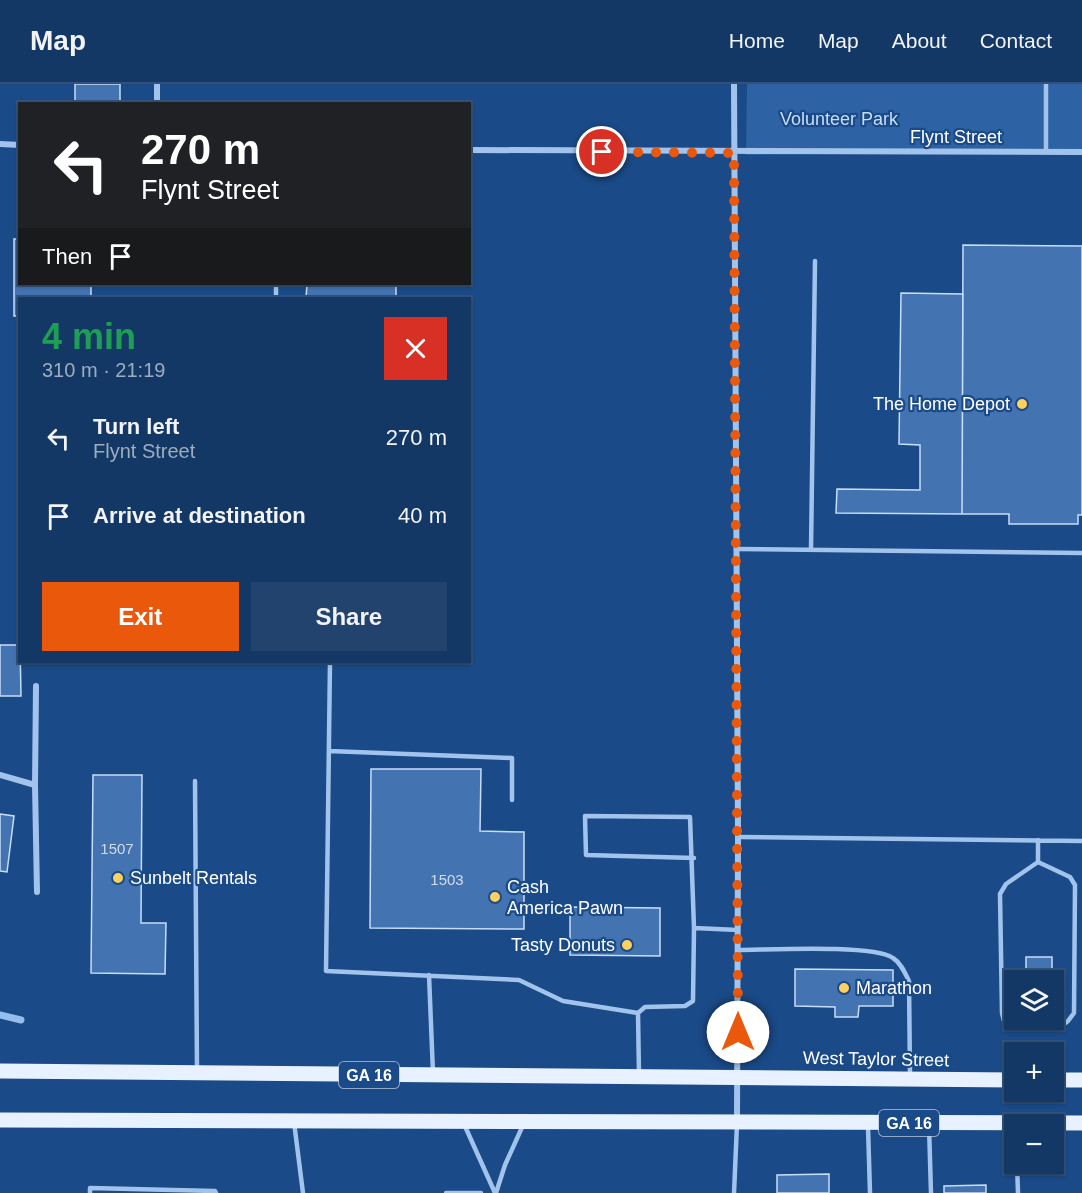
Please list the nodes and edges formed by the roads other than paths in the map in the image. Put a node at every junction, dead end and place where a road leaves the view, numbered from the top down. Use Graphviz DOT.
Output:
graph roads {
  1 [pos="157,84"];
  2 [pos="734,84"];
  3 [pos="1046,84"];
  4 [pos="157,102"];
  5 [pos="0,144"];
  6 [pos="18,145"];
  7 [pos="471,150"];
  8 [pos="1046,152"];
  9 [pos="1082,152"];
  10 [pos="734,153"];
  11 [pos="815,261"];
  12 [pos="736,549"];
  13 [pos="811,550"];
  14 [pos="1082,553"];
  15 [pos="330,663"];
  16 [pos="36,686"];
  17 [pos="329,751"];
  18 [pos="0,776"];
  19 [pos="195,782"];
  20 [pos="35,785"];
  21 [pos="512,800"];
  22 [pos="738,837"];
  23 [pos="1038,840"];
  24 [pos="1082,841"];
  25 [pos="693,858"];
  26 [pos="1038,862"];
  27 [pos="36,892"];
  28 [pos="694,928"];
  29 [pos="738,930"];
  30 [pos="738,950"];
  31 [pos="429,975"];
  32 [pos="638,1013"];
  33 [pos="0,1071"];
  34 [pos="197,1074"];
  35 [pos="433,1075"];
  36 [pos="639,1076"];
  37 [pos="737,1077"];
  38 [pos="910,1078"];
  39 [pos="1004,1080"];
  40 [pos="1064,1080"];
  41 [pos="1082,1080"];
  42 [pos="0,1120"];
  43 [pos="293,1120"];
  44 [pos="525,1120"];
  45 [pos="463,1121"];
  46 [pos="737,1123"];
  47 [pos="868,1123"];
  48 [pos="929,1123"];
  49 [pos="1064,1123"];
  50 [pos="1082,1123"];
  51 [pos="1004,1124"];
  52 [pos="1017,1174"];
  53 [pos="90,1193"];
  54 [pos="216,1193"];
  55 [pos="303,1193"];
  56 [pos="446,1193"];
  57 [pos="482,1193"];
  58 [pos="495,1193"];
  59 [pos="734,1193"];
  60 [pos="870,1193"];
  61 [pos="931,1193"];
  62 [pos="1018,1193"];
  1 -- 4 [label="street"];
  2 -- 10 [label="street"];
  3 -- 8 [label="lane"];
  5 -- 6 [label="street"];
  7 -- 10 [label="street, Flynt Street"];
  8 -- 9 [label="street, Flynt Street"];
  8 -- 10 [label="street, Flynt Street"];
  10 -- 12 [label="street"];
  11 -- 13 [label="lane"];
  12 -- 13 [label="lane"];
  12 -- 22 [label="street"];
  13 -- 14 [label="lane"];
  15 -- 17 [label="lane"];
  16 -- 20 [label="street"];
  17 -- 21 [label="lane"];
  17 -- 31 [label="lane"];
  18 -- 20 [label="street"];
  19 -- 34 [label="lane"];
  20 -- 27 [label="street"];
  22 -- 23 [label="lane"];
  22 -- 29 [label="street"];
  23 -- 24 [label="lane"];
  23 -- 26 [label="lane"];
  25 -- 25 [label="lane"];
  25 -- 28 [label="lane"];
  26 -- 26 [label="lane"];
  28 -- 29 [label="lane"];
  28 -- 32 [label="lane"];
  29 -- 30 [label="street"];
  30 -- 37 [label="street"];
  30 -- 38 [label="lane"];
  31 -- 32 [label="lane"];
  31 -- 35 [label="lane"];
  32 -- 36 [label="lane"];
  33 -- 34 [label="main road, GA 16"];
  34 -- 35 [label="main road, GA 16"];
  35 -- 36 [label="main road, GA 16"];
  36 -- 37 [label="main road, GA 16"];
  37 -- 38 [label="main road, West Taylor Street / GA 16"];
  37 -- 46 [label="street"];
  38 -- 39 [label="main road, West Taylor Street / GA 16"];
  40 -- 41 [label="main road"];
  42 -- 43 [label="main road, GA 16"];
  43 -- 45 [label="main road, GA 16"];
  43 -- 55 [label="lane"];
  44 -- 45 [label="main road, GA 16"];
  44 -- 46 [label="main road, GA 16"];
  44 -- 58 [label="lane"];
  45 -- 58 [label="lane"];
  46 -- 47 [label="main road, GA 16"];
  46 -- 59 [label="lane"];
  47 -- 48 [label="main road, GA 16"];
  47 -- 60 [label="lane"];
  48 -- 51 [label="main road, GA 16"];
  48 -- 61 [label="lane"];
  49 -- 50 [label="main road, GA 16"];
  52 -- 62 [label="lane"];
  53 -- 54 [label="lane"];
  56 -- 57 [label="lane"];
}
